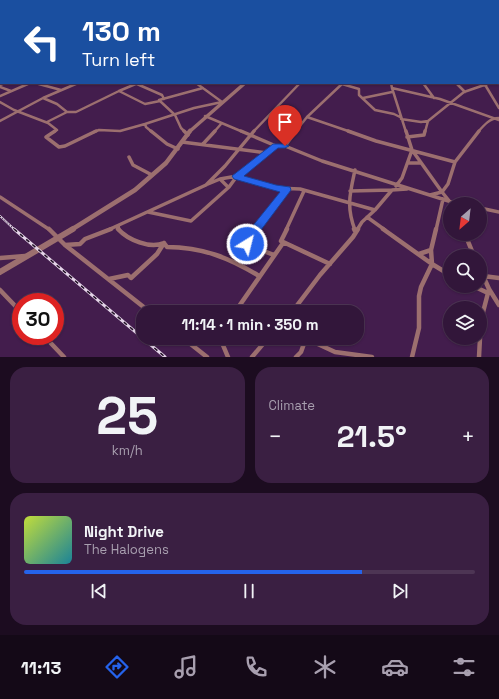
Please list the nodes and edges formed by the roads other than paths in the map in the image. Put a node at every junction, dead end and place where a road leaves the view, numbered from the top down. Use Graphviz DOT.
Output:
graph roads {
  1 [pos="28,84"];
  2 [pos="39,84"];
  3 [pos="76,84"];
  4 [pos="135,84"];
  5 [pos="197,84"];
  6 [pos="244,84"];
  7 [pos="299,84"];
  8 [pos="345,84"];
  9 [pos="391,84"];
  10 [pos="424,84"];
  11 [pos="457,84"];
  12 [pos="485,84"];
  13 [pos="338,85"];
  14 [pos="0,86"];
  15 [pos="203,88"];
  16 [pos="392,88"];
  17 [pos="61,90"];
  18 [pos="11,91"];
  19 [pos="119,91"];
  20 [pos="392,92"];
  21 [pos="465,92"];
  22 [pos="0,96"];
  23 [pos="43,98"];
  24 [pos="363,98"];
  25 [pos="434,98"];
  26 [pos="164,99"];
  27 [pos="159,100"];
  28 [pos="0,102"];
  29 [pos="222,102"];
  30 [pos="450,102"];
  31 [pos="499,108"];
  32 [pos="19,112"];
  33 [pos="67,112"];
  34 [pos="174,115"];
  35 [pos="205,116"];
  36 [pos="307,117"];
  37 [pos="401,118"];
  38 [pos="494,118"];
  39 [pos="499,119"];
  40 [pos="0,121"];
  41 [pos="428,121"];
  42 [pos="47,122"];
  43 [pos="145,124"];
  44 [pos="221,124"];
  45 [pos="250,134"];
  46 [pos="188,135"];
  47 [pos="407,137"];
  48 [pos="182,142"];
  49 [pos="203,144"];
  50 [pos="276,146"];
  51 [pos="285,146"];
  52 [pos="178,149"];
  53 [pos="237,150"];
  54 [pos="412,150"];
  55 [pos="267,153"];
  56 [pos="129,157"];
  57 [pos="408,162"];
  58 [pos="455,162"];
  59 [pos="421,163"];
  60 [pos="355,170"];
  61 [pos="152,175"];
  62 [pos="237,176"];
  63 [pos="220,179"];
  64 [pos="206,185"];
  65 [pos="228,188"];
  66 [pos="395,188"];
  67 [pos="287,190"];
  68 [pos="304,191"];
  69 [pos="350,191"];
  70 [pos="442,192"];
  71 [pos="427,195"];
  72 [pos="446,197"];
  73 [pos="0,198"];
  74 [pos="442,199"];
  75 [pos="348,202"];
  76 [pos="487,209"];
  77 [pos="375,210"];
  78 [pos="148,212"];
  79 [pos="499,212"];
  80 [pos="367,217"];
  81 [pos="118,226"];
  82 [pos="355,231"];
  83 [pos="59,237"];
  84 [pos="164,243"];
  85 [pos="283,243"];
  86 [pos="65,246"];
  87 [pos="431,250"];
  88 [pos="419,254"];
  89 [pos="274,255"];
  90 [pos="26,256"];
  91 [pos="0,258"];
  92 [pos="330,264"];
  93 [pos="432,264"];
  94 [pos="443,271"];
  95 [pos="0,272"];
  96 [pos="259,276"];
  97 [pos="487,276"];
  98 [pos="499,278"];
  99 [pos="109,279"];
  100 [pos="487,288"];
  101 [pos="0,290"];
  102 [pos="488,291"];
  103 [pos="486,301"];
  104 [pos="12,303"];
  105 [pos="499,304"];
  106 [pos="141,305"];
  107 [pos="240,305"];
  108 [pos="298,305"];
  109 [pos="53,345"];
  110 [pos="192,345"];
  111 [pos="223,345"];
  112 [pos="262,345"];
  113 [pos="304,345"];
  114 [pos="319,345"];
  115 [pos="479,345"];
  116 [pos="335,354"];
  117 [pos="64,357"];
  118 [pos="207,357"];
  119 [pos="228,357"];
  120 [pos="252,357"];
  121 [pos="296,357"];
  122 [pos="372,357"];
  123 [pos="412,357"];
  124 [pos="478,357"];
  1 -- 18 [label="street"];
  2 -- 17 [label="street"];
  3 -- 17 [label="street"];
  4 -- 19 [label="street"];
  4 -- 26 [label="street"];
  5 -- 15 [label="street"];
  6 -- 29 [label="street"];
  7 -- 45 [label="street"];
  8 -- 24 [label="street"];
  9 -- 16 [label="street"];
  10 -- 25 [label="street"];
  11 -- 21 [label="street"];
  12 -- 21 [label="street"];
  12 -- 31 [label="street"];
  13 -- 36 [label="street"];
  14 -- 18 [label="street"];
  15 -- 26 [label="street"];
  15 -- 29 [label="street"];
  16 -- 20 [label="street"];
  16 -- 25 [label="street"];
  17 -- 23 [label="street"];
  18 -- 22 [label="street"];
  19 -- 27 [label="street"];
  19 -- 33 [label="street"];
  20 -- 24 [label="street"];
  20 -- 37 [label="street"];
  21 -- 30 [label="street"];
  23 -- 32 [label="street"];
  23 -- 33 [label="street"];
  24 -- 37 [label="street"];
  25 -- 30 [label="street"];
  26 -- 27 [label="street"];
  27 -- 34 [label="street"];
  28 -- 32 [label="street"];
  29 -- 34 [label="street"];
  29 -- 35 [label="street"];
  30 -- 38 [label="street"];
  30 -- 41 [label="street"];
  32 -- 40 [label="street"];
  32 -- 42 [label="street"];
  33 -- 42 [label="street"];
  34 -- 43 [label="street"];
  34 -- 46 [label="street"];
  35 -- 44 [label="street"];
  35 -- 46 [label="street"];
  36 -- 51 [label="street"];
  36 -- 54 [label="street"];
  37 -- 41 [label="street"];
  37 -- 47 [label="street"];
  38 -- 39 [label="street"];
  38 -- 58 [label="street"];
  41 -- 47 [label="street"];
  42 -- 43 [label="street"];
  43 -- 52 [label="street"];
  44 -- 45 [label="street"];
  44 -- 49 [label="street"];
  45 -- 50 [label="street"];
  45 -- 53 [label="street"];
  46 -- 48 [label="street"];
  47 -- 54 [label="street"];
  48 -- 49 [label="street"];
  48 -- 52 [label="street"];
  49 -- 53 [label="street"];
  50 -- 51 [label="street"];
  50 -- 55 [label="street"];
  51 -- 60 [label="street"];
  52 -- 61 [label="street"];
  53 -- 55 [label="street"];
  53 -- 64 [label="street"];
  54 -- 57 [label="street"];
  54 -- 58 [label="street"];
  54 -- 59 [label="street"];
  55 -- 62 [label="street"];
  56 -- 61 [label="street"];
  57 -- 59 [label="street"];
  57 -- 66 [label="street"];
  58 -- 70 [label="street"];
  59 -- 70 [label="street"];
  60 -- 66 [label="street"];
  60 -- 69 [label="street"];
  61 -- 83 [label="street"];
  62 -- 63 [label="street"];
  62 -- 65 [label="street"];
  62 -- 67 [label="street"];
  63 -- 64 [label="street"];
  63 -- 65 [label="street"];
  64 -- 78 [label="street"];
  65 -- 78 [label="street"];
  66 -- 69 [label="street"];
  66 -- 71 [label="street"];
  66 -- 77 [label="street"];
  67 -- 68 [label="street"];
  67 -- 89 [label="street"];
  68 -- 75 [label="street"];
  68 -- 85 [label="street"];
  69 -- 75 [label="street"];
  70 -- 71 [label="street"];
  70 -- 72 [label="street"];
  71 -- 74 [label="street"];
  73 -- 83 [label="street"];
  74 -- 87 [label="street"];
  75 -- 77 [label="street"];
  75 -- 82 [label="street"];
  76 -- 79 [label="street"];
  77 -- 80 [label="street"];
  78 -- 81 [label="street"];
  80 -- 82 [label="street"];
  80 -- 88 [label="street"];
  81 -- 84 [label="street"];
  81 -- 86 [label="street"];
  82 -- 92 [label="street"];
  83 -- 86 [label="street"];
  83 -- 90 [label="street"];
  84 -- 96 [label="street"];
  84 -- 99 [label="street"];
  85 -- 89 [label="street"];
  85 -- 92 [label="street"];
  86 -- 99 [label="street"];
  87 -- 88 [label="street"];
  87 -- 93 [label="street"];
  88 -- 93 [label="street"];
  89 -- 96 [label="street"];
  90 -- 91 [label="street"];
  90 -- 95 [label="street"];
  92 -- 108 [label="street"];
  93 -- 94 [label="street"];
  93 -- 123 [label="street"];
  96 -- 107 [label="street"];
  97 -- 98 [label="street"];
  99 -- 106 [label="street"];
  100 -- 102 [label="street"];
  101 -- 104 [label="street"];
  102 -- 103 [label="street"];
  102 -- 105 [label="street"];
  109 -- 117 [label="street"];
  110 -- 118 [label="street"];
  111 -- 119 [label="street"];
  112 -- 120 [label="street"];
  113 -- 121 [label="street"];
  114 -- 116 [label="street"];
  115 -- 124 [label="street"];
  116 -- 122 [label="street"];
}
